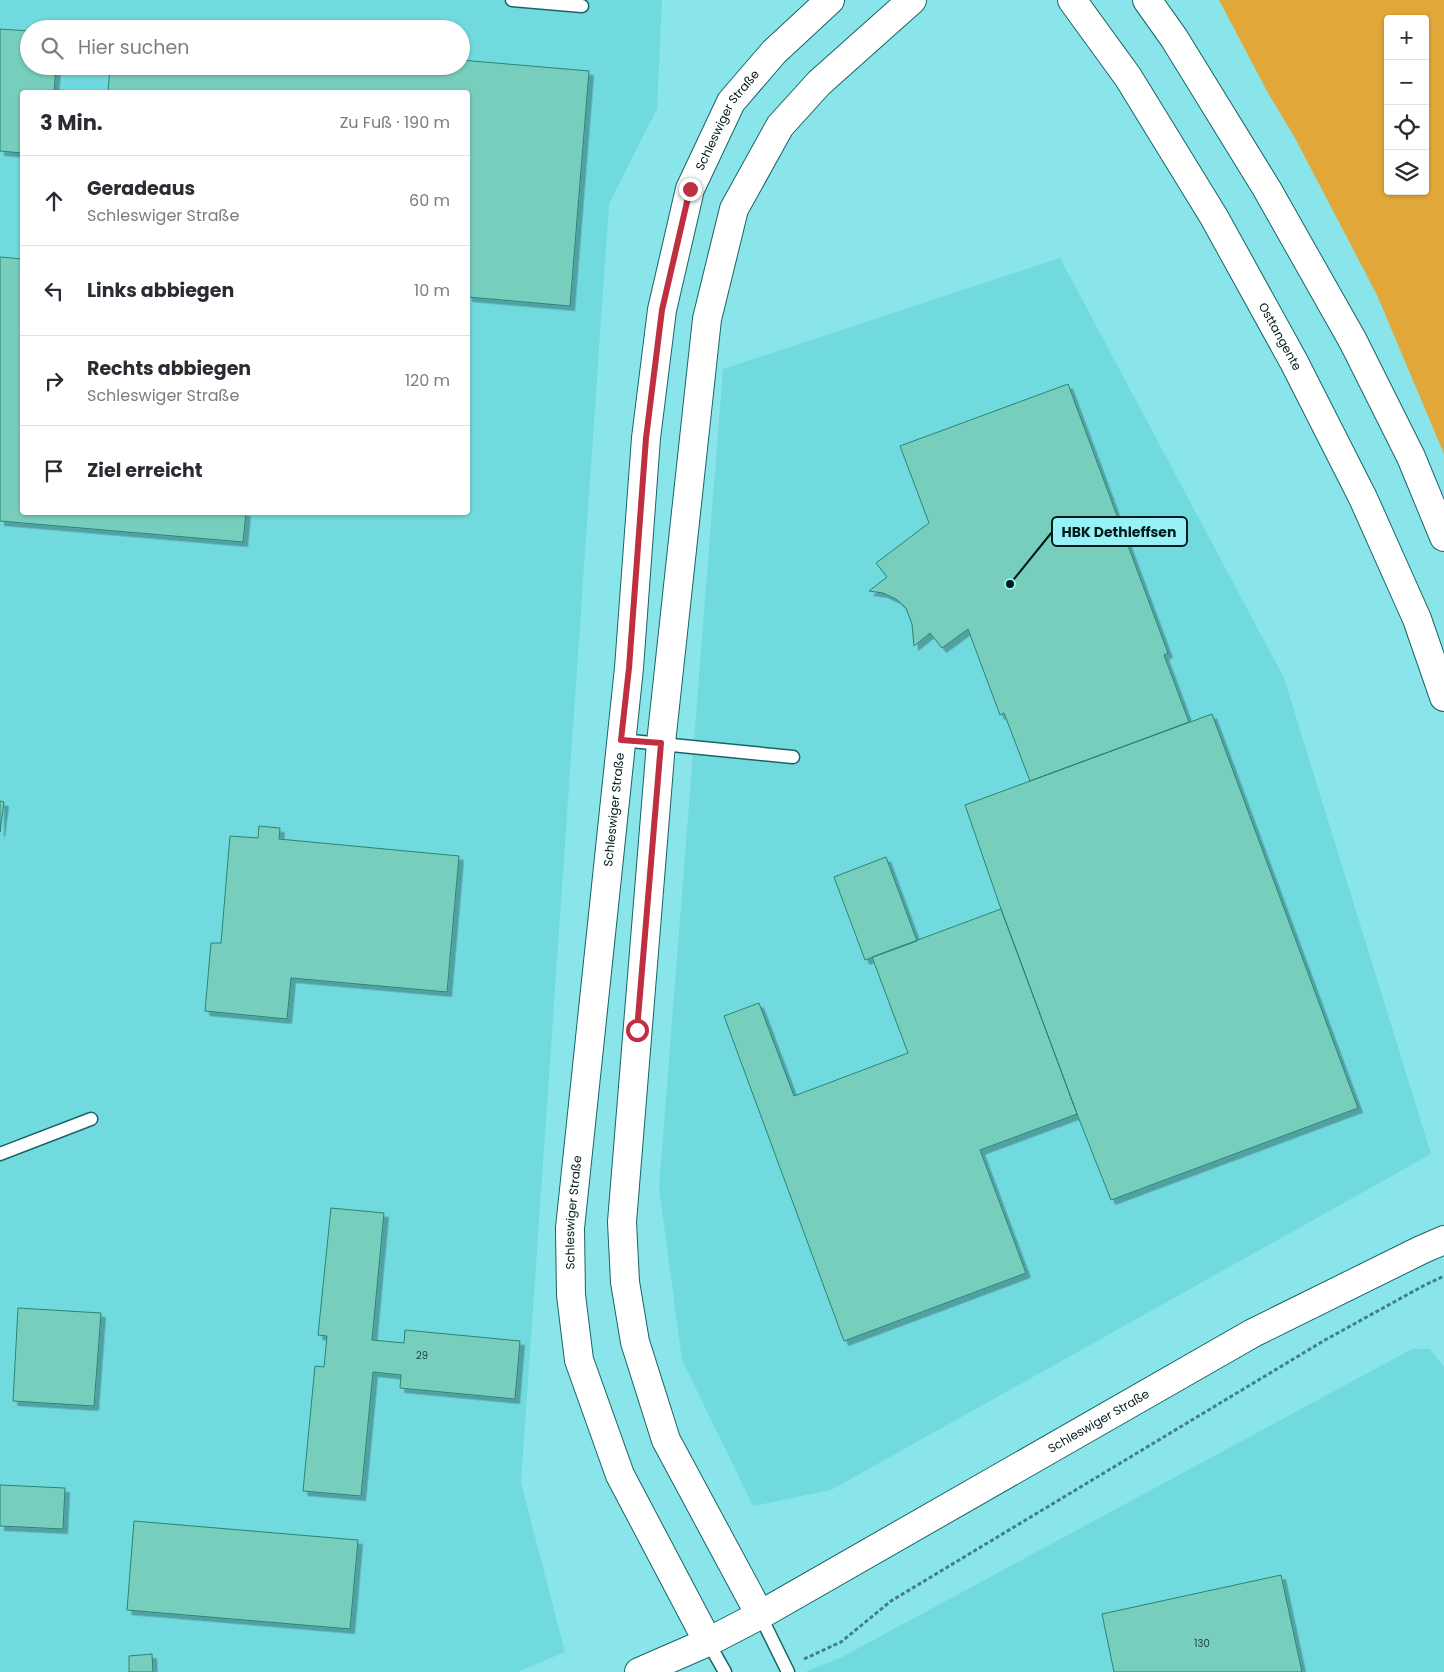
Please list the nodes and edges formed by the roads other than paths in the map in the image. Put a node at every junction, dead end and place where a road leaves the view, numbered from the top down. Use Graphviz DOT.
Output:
graph roads {
  1 [pos="512,0"];
  2 [pos="830,0"];
  3 [pos="912,0"];
  4 [pos="1072,0"];
  5 [pos="1147,0"];
  6 [pos="582,6"];
  7 [pos="1444,537"];
  8 [pos="1444,697"];
  9 [pos="621,740"];
  10 [pos="661,743"];
  11 [pos="793,756"];
  12 [pos="91,1119"];
  13 [pos="0,1158"];
  14 [pos="1444,1240"];
  15 [pos="760,1615"];
  16 [pos="708,1642"];
  17 [pos="786,1670"];
  18 [pos="640,1672"];
  19 [pos="725,1672"];
  1 -- 6 [label="lane"];
  2 -- 9 [label="main road, Schleswiger Straße"];
  3 -- 10 [label="main road"];
  4 -- 8 [label="main road, Osttangente"];
  5 -- 7 [label="main road"];
  9 -- 10 [label="lane"];
  9 -- 16 [label="main road, Schleswiger Straße"];
  10 -- 11 [label="lane"];
  10 -- 15 [label="main road"];
  12 -- 13 [label="lane"];
  14 -- 15 [label="main road, Schleswiger Straße"];
  15 -- 16 [label="main road, Schleswiger Straße"];
  15 -- 17 [label="lane"];
  16 -- 18 [label="main road, Schleswiger Straße"];
  16 -- 19 [label="lane"];
}
